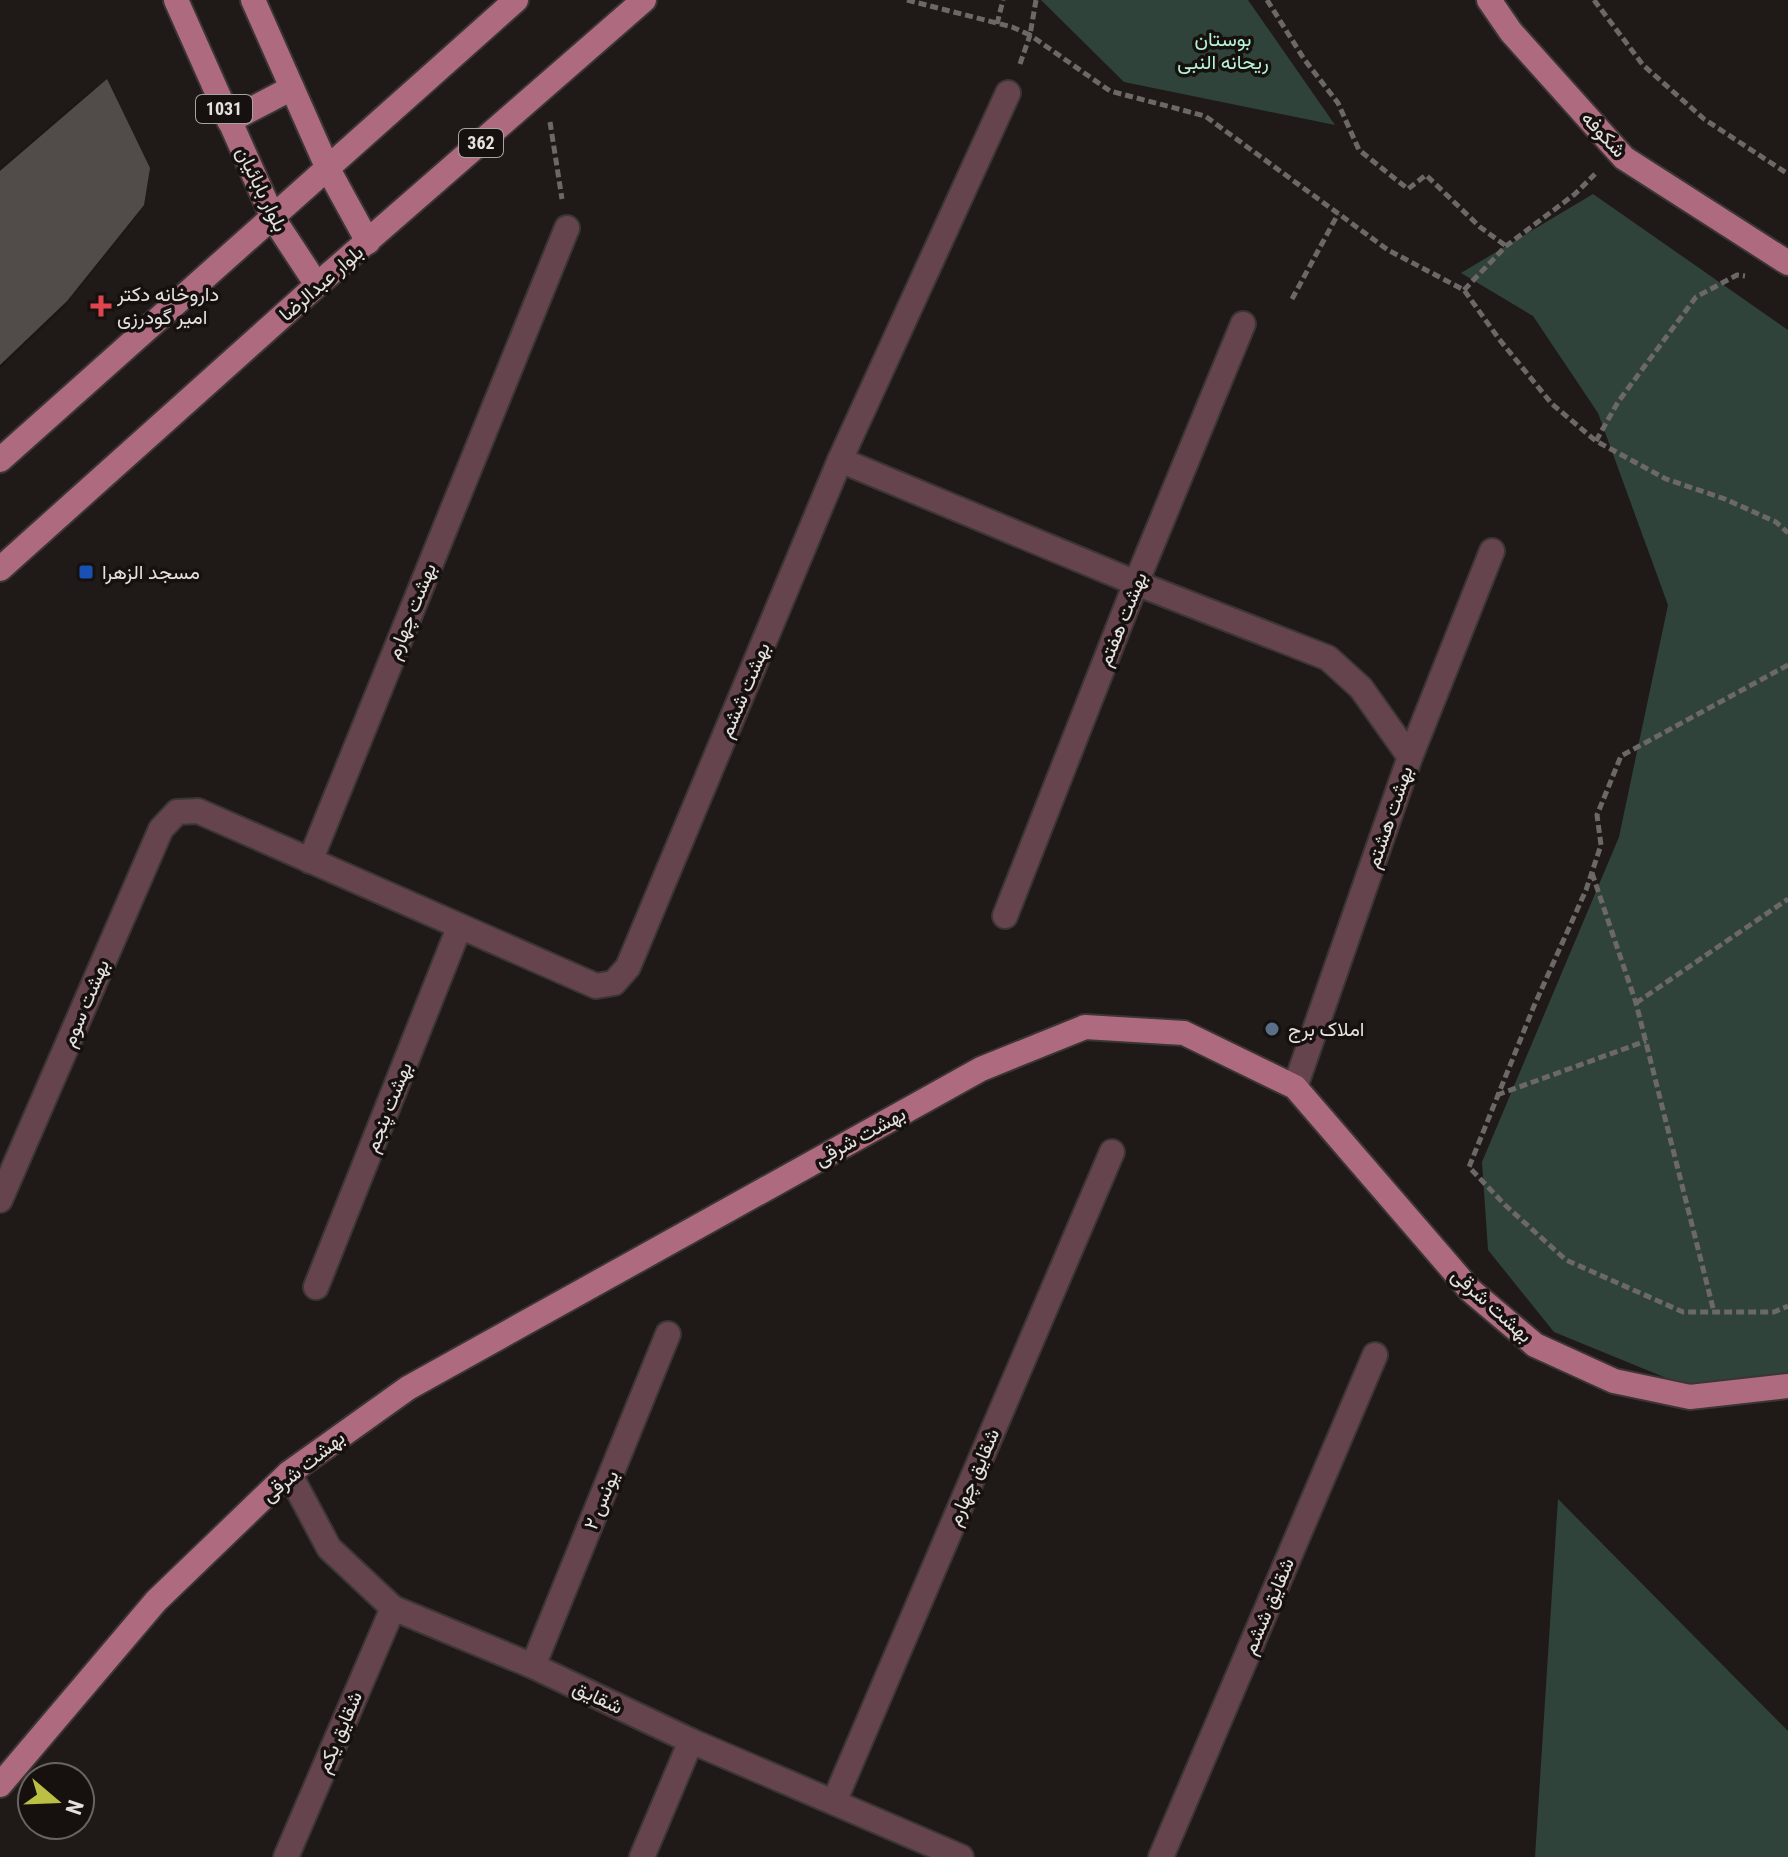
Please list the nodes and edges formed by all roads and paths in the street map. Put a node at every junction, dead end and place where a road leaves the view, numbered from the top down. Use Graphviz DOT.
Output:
graph roads {
  1 [pos="176,0"];
  2 [pos="253,0"];
  3 [pos="516,0"];
  4 [pos="644,0"];
  5 [pos="907,0"];
  6 [pos="1003,0"];
  7 [pos="1036,0"];
  8 [pos="1267,0"];
  9 [pos="1489,0"];
  10 [pos="1594,0"];
  11 [pos="997,24"];
  12 [pos="1030,35"];
  13 [pos="545,87"];
  14 [pos="292,88"];
  15 [pos="1008,93"];
  16 [pos="229,121"];
  17 [pos="328,169"];
  18 [pos="1601,169"];
  19 [pos="1788,174"];
  20 [pos="1338,214"];
  21 [pos="273,218"];
  22 [pos="567,228"];
  23 [pos="368,242"];
  24 [pos="1506,246"];
  25 [pos="1788,263"];
  26 [pos="1749,277"];
  27 [pos="317,285"];
  28 [pos="1464,290"];
  29 [pos="1292,299"];
  30 [pos="1243,324"];
  31 [pos="1596,441"];
  32 [pos="0,460"];
  33 [pos="840,460"];
  34 [pos="1788,533"];
  35 [pos="1492,551"];
  36 [pos="0,569"];
  37 [pos="1136,583"];
  38 [pos="1788,665"];
  39 [pos="1410,757"];
  40 [pos="310,861"];
  41 [pos="1592,872"];
  42 [pos="1788,899"];
  43 [pos="1005,916"];
  44 [pos="459,928"];
  45 [pos="1636,1003"];
  46 [pos="1646,1041"];
  47 [pos="1295,1087"];
  48 [pos="1497,1095"];
  49 [pos="1112,1152"];
  50 [pos="0,1200"];
  51 [pos="316,1287"];
  52 [pos="1788,1306"];
  53 [pos="1714,1312"];
  54 [pos="668,1334"];
  55 [pos="1375,1355"];
  56 [pos="1788,1386"];
  57 [pos="289,1473"];
  58 [pos="393,1608"];
  59 [pos="533,1666"];
  60 [pos="691,1741"];
  61 [pos="0,1785"];
  62 [pos="834,1802"];
  63 [pos="286,1857"];
  64 [pos="642,1857"];
  65 [pos="961,1857"];
  66 [pos="1161,1857"];
  1 -- 16 [label="main road, بلوار بابائیان / 1031"];
  2 -- 14 [label="main road"];
  3 -- 17 [label="main road"];
  4 -- 13 [label="main road, بلوار عبدالرضا / 362"];
  5 -- 11 [label="path"];
  6 -- 11 [label="path"];
  7 -- 12 [label="path"];
  8 -- 24 [label="path"];
  9 -- 25 [label="main road, شکوفه"];
  10 -- 19 [label="path"];
  11 -- 12 [label="path"];
  12 -- 20 [label="path"];
  13 -- 22 [label="path"];
  13 -- 23 [label="main road, بلوار عبدالرضا / 362"];
  14 -- 16 [label="main road"];
  14 -- 17 [label="main road"];
  15 -- 33 [label="street, بهشت ششم"];
  16 -- 21 [label="main road, بلوار بابائیان / 1031"];
  17 -- 21 [label="main road"];
  17 -- 23 [label="main road"];
  18 -- 24 [label="path"];
  20 -- 28 [label="path"];
  20 -- 29 [label="path"];
  21 -- 27 [label="main road, بلوار بابائیان / 1031"];
  21 -- 32 [label="main road"];
  22 -- 40 [label="street, بهشت چهارم"];
  23 -- 27 [label="main road, بلوار عبدالرضا / 362"];
  24 -- 28 [label="path"];
  26 -- 31 [label="path"];
  27 -- 36 [label="main road, بلوار عبدالرضا / 362"];
  28 -- 31 [label="path"];
  30 -- 37 [label="street, بهشت هفتم"];
  31 -- 34 [label="path"];
  33 -- 37 [label="street"];
  33 -- 44 [label="street, بهشت ششم"];
  35 -- 39 [label="street, بهشت هشتم"];
  37 -- 39 [label="street"];
  37 -- 43 [label="street, بهشت هفتم"];
  38 -- 41 [label="path"];
  39 -- 47 [label="street, بهشت هشتم"];
  40 -- 44 [label="street, بهشت ششم"];
  40 -- 50 [label="street, بهشت سوم"];
  41 -- 45 [label="path"];
  41 -- 48 [label="path"];
  42 -- 45 [label="path"];
  44 -- 51 [label="street, بهشت پنجم"];
  45 -- 46 [label="path"];
  46 -- 48 [label="path"];
  46 -- 53 [label="path"];
  47 -- 56 [label="main road, بهشت شرقی"];
  47 -- 57 [label="main road, بهشت شرقی"];
  48 -- 53 [label="path"];
  49 -- 62 [label="street, شقایق چهارم"];
  52 -- 53 [label="path"];
  54 -- 59 [label="street, یونس ۲"];
  55 -- 66 [label="street, شقایق ششم"];
  57 -- 58 [label="street, شقایق"];
  57 -- 61 [label="main road, بهشت شرقی"];
  58 -- 59 [label="street, شقایق"];
  58 -- 63 [label="street, شقایق یکم"];
  59 -- 60 [label="street, شقایق"];
  60 -- 62 [label="street, شقایق"];
  60 -- 64 [label="street"];
  62 -- 65 [label="street, شقایق"];
}
